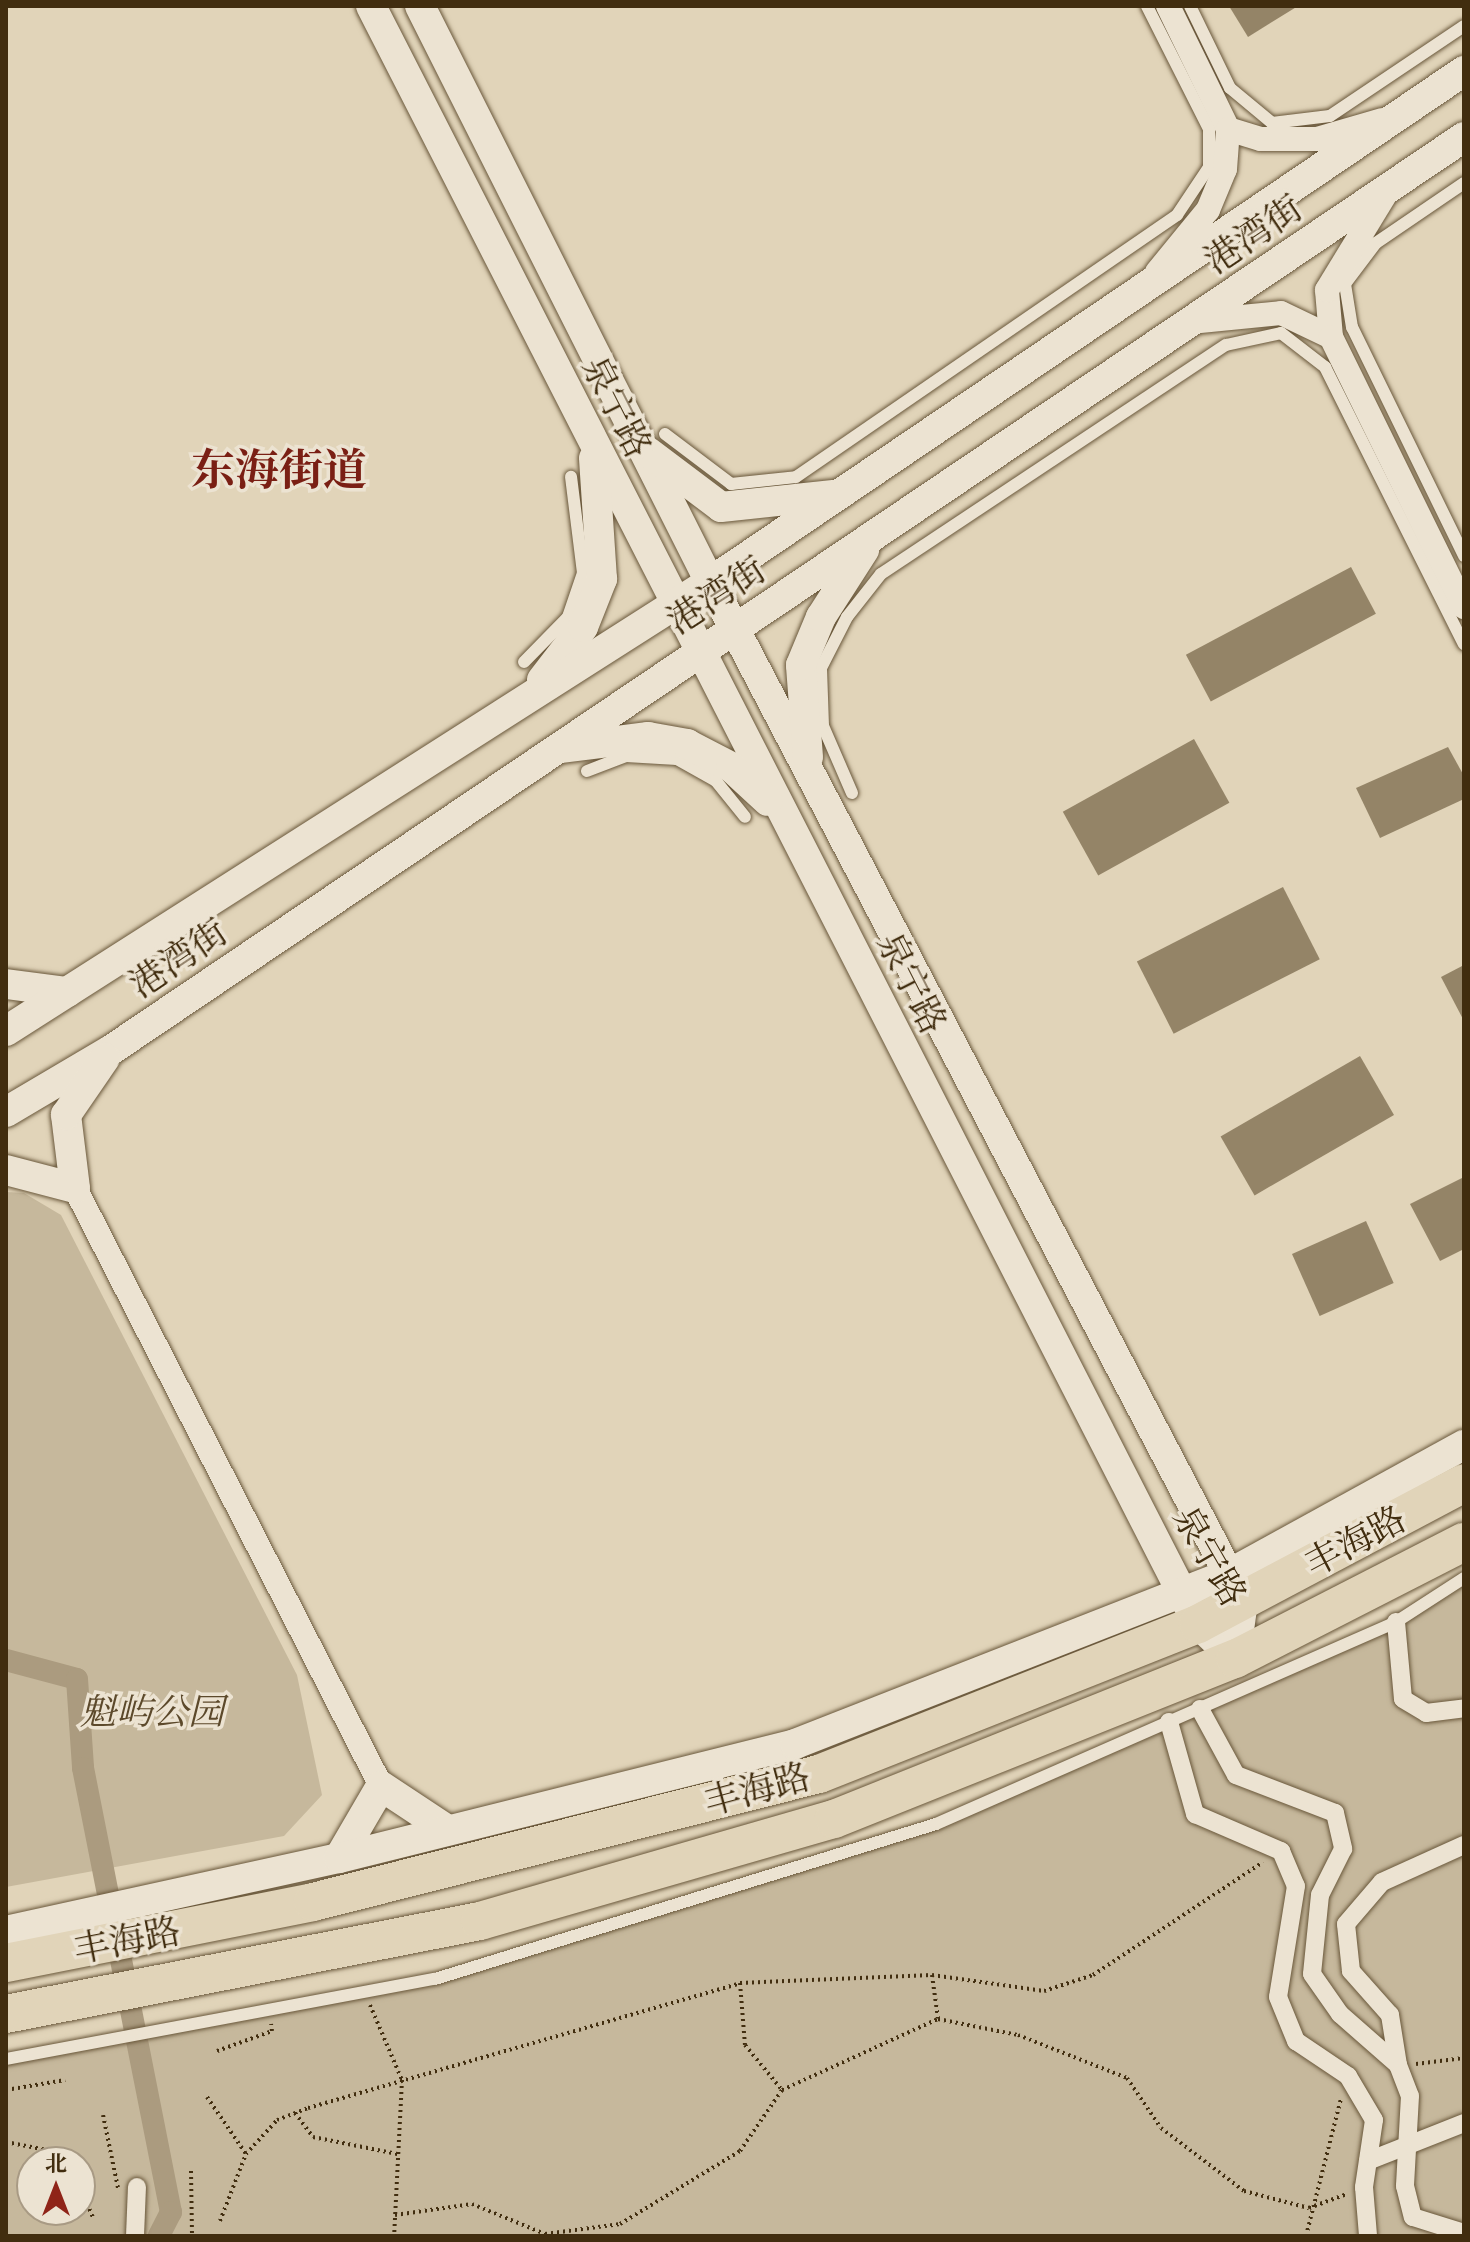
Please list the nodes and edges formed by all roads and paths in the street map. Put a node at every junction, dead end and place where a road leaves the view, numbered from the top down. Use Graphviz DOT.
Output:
graph roads {
  1 [pos="371,6"];
  2 [pos="420,6"];
  3 [pos="1147,6"];
  4 [pos="1168,6"];
  5 [pos="1190,6"];
  6 [pos="1464,26"];
  7 [pos="1464,71"];
  8 [pos="1400,114"];
  9 [pos="1228,129"];
  10 [pos="1464,137"];
  11 [pos="1464,183"];
  12 [pos="1392,186"];
  13 [pos="1144,288"];
  14 [pos="1190,322"];
  15 [pos="1331,337"];
  16 [pos="654,442"];
  17 [pos="593,444"];
  18 [pos="571,477"];
  19 [pos="839,495"];
  20 [pos="873,537"];
  21 [pos="1464,556"];
  22 [pos="710,582"];
  23 [pos="675,605"];
  24 [pos="1464,607"];
  25 [pos="735,630"];
  26 [pos="1464,644"];
  27 [pos="698,651"];
  28 [pos="524,662"];
  29 [pos="527,699"];
  30 [pos="554,749"];
  31 [pos="587,771"];
  32 [pos="809,771"];
  33 [pos="852,793"];
  34 [pos="781,812"];
  35 [pos="745,817"];
  36 [pos="6,984"];
  37 [pos="67,992"];
  38 [pos="6,1031"];
  39 [pos="111,1050"];
  40 [pos="6,1112"];
  41 [pos="6,1170"];
  42 [pos="75,1188"];
  43 [pos="1464,1445"];
  44 [pos="1464,1483"];
  45 [pos="1464,1542"];
  46 [pos="1464,1578"];
  47 [pos="1236,1587"];
  48 [pos="1190,1608"];
  49 [pos="1396,1622"];
  50 [pos="1235,1659"];
  51 [pos="1464,1708"];
  52 [pos="1200,1709"];
  53 [pos="1169,1722"];
  54 [pos="381,1786"];
  55 [pos="446,1829"];
  56 [pos="1464,1845"];
  57 [pos="1281,1851"];
  58 [pos="339,1858"];
  59 [pos="6,1931"];
  60 [pos="16,1958"];
  61 [pos="932,1975"];
  62 [pos="740,1983"];
  63 [pos="365,1992"];
  64 [pos="269,2010"];
  65 [pos="6,2014"];
  66 [pos="938,2019"];
  67 [pos="217,2051"];
  68 [pos="1464,2058"];
  69 [pos="6,2059"];
  70 [pos="1398,2065"];
  71 [pos="1348,2076"];
  72 [pos="65,2080"];
  73 [pos="402,2080"];
  74 [pos="6,2090"];
  75 [pos="782,2090"];
  76 [pos="207,2097"];
  77 [pos="295,2113"];
  78 [pos="103,2115"];
  79 [pos="1464,2123"];
  80 [pos="6,2142"];
  81 [pos="26,2146"];
  82 [pos="1410,2149"];
  83 [pos="246,2154"];
  84 [pos="397,2154"];
  85 [pos="1368,2161"];
  86 [pos="191,2171"];
  87 [pos="137,2187"];
  88 [pos="1364,2187"];
  89 [pos="1309,2208"];
  90 [pos="395,2215"];
  91 [pos="220,2221"];
  92 [pos="1464,2233"];
  93 [pos="135,2236"];
  94 [pos="192,2236"];
  95 [pos="394,2236"];
  96 [pos="1306,2236"];
  97 [pos="1368,2236"];
  1 -- 17 [label="street, 泉宁路"];
  2 -- 16 [label="street, 泉宁路"];
  3 -- 16 [label="lane"];
  4 -- 9 [label="street"];
  5 -- 6 [label="lane"];
  7 -- 8 [label="street, 港湾街"];
  8 -- 9 [label="street"];
  8 -- 13 [label="street, 港湾街"];
  9 -- 13 [label="street"];
  10 -- 12 [label="street, 港湾街"];
  11 -- 21 [label="lane"];
  12 -- 14 [label="street, 港湾街"];
  12 -- 15 [label="street"];
  13 -- 19 [label="street, 港湾街"];
  14 -- 15 [label="street"];
  14 -- 20 [label="street, 港湾街"];
  15 -- 24 [label="street"];
  16 -- 19 [label="street"];
  16 -- 22 [label="street, 泉宁路"];
  17 -- 23 [label="street, 泉宁路"];
  17 -- 29 [label="street"];
  18 -- 28 [label="lane"];
  19 -- 22 [label="street, 港湾街"];
  20 -- 25 [label="street, 港湾街"];
  20 -- 32 [label="street"];
  22 -- 23 [label="street, 港湾街"];
  22 -- 25 [label="street, 泉宁路"];
  23 -- 27 [label="street, 泉宁路"];
  23 -- 29 [label="street, 港湾街"];
  25 -- 27 [label="street, 港湾街"];
  25 -- 32 [label="street, 泉宁路"];
  26 -- 33 [label="lane"];
  27 -- 30 [label="street, 港湾街"];
  27 -- 34 [label="street, 泉宁路"];
  29 -- 37 [label="street, 港湾街"];
  30 -- 34 [label="street"];
  30 -- 39 [label="street, 港湾街"];
  31 -- 35 [label="lane"];
  32 -- 47 [label="street, 泉宁路"];
  34 -- 48 [label="street, 泉宁路"];
  36 -- 37 [label="street"];
  37 -- 38 [label="street, 港湾街"];
  39 -- 40 [label="street, 港湾街"];
  39 -- 42 [label="street"];
  41 -- 42 [label="street"];
  42 -- 54 [label="street"];
  43 -- 47 [label="street"];
  44 -- 47 [label="main road, 丰海路"];
  45 -- 50 [label="main road, 丰海路"];
  46 -- 49 [label="lane"];
  47 -- 48 [label="main road, 丰海路"];
  47 -- 50 [label="street, 泉宁路"];
  48 -- 50 [label="street, 泉宁路"];
  48 -- 55 [label="street"];
  48 -- 60 [label="main road, 丰海路"];
  49 -- 51 [label="street"];
  49 -- 52 [label="lane"];
  50 -- 65 [label="main road, 丰海路"];
  52 -- 53 [label="lane"];
  52 -- 70 [label="street"];
  53 -- 57 [label="street"];
  53 -- 63 [label="lane"];
  54 -- 55 [label="street"];
  54 -- 58 [label="street"];
  55 -- 58 [label="street"];
  56 -- 70 [label="street"];
  57 -- 61 [label="path"];
  57 -- 71 [label="street"];
  58 -- 59 [label="street"];
  61 -- 62 [label="path"];
  61 -- 66 [label="path"];
  62 -- 73 [label="path"];
  62 -- 75 [label="path"];
  63 -- 64 [label="lane"];
  63 -- 73 [label="path"];
  64 -- 67 [label="path"];
  64 -- 69 [label="lane"];
  66 -- 75 [label="path"];
  66 -- 89 [label="path"];
  68 -- 70 [label="path"];
  70 -- 82 [label="street"];
  71 -- 85 [label="street"];
  71 -- 89 [label="path"];
  72 -- 74 [label="path"];
  73 -- 77 [label="path"];
  73 -- 84 [label="path"];
  75 -- 90 [label="path"];
  76 -- 83 [label="path"];
  77 -- 83 [label="path"];
  77 -- 84 [label="path"];
  78 -- 87 [label="path"];
  79 -- 82 [label="street"];
  80 -- 81 [label="path"];
  82 -- 85 [label="street"];
  82 -- 92 [label="street"];
  83 -- 91 [label="path"];
  84 -- 90 [label="path"];
  85 -- 88 [label="street"];
  86 -- 94 [label="path"];
  87 -- 93 [label="street"];
  88 -- 89 [label="path"];
  88 -- 97 [label="street"];
  89 -- 96 [label="path"];
  90 -- 95 [label="path"];
}
